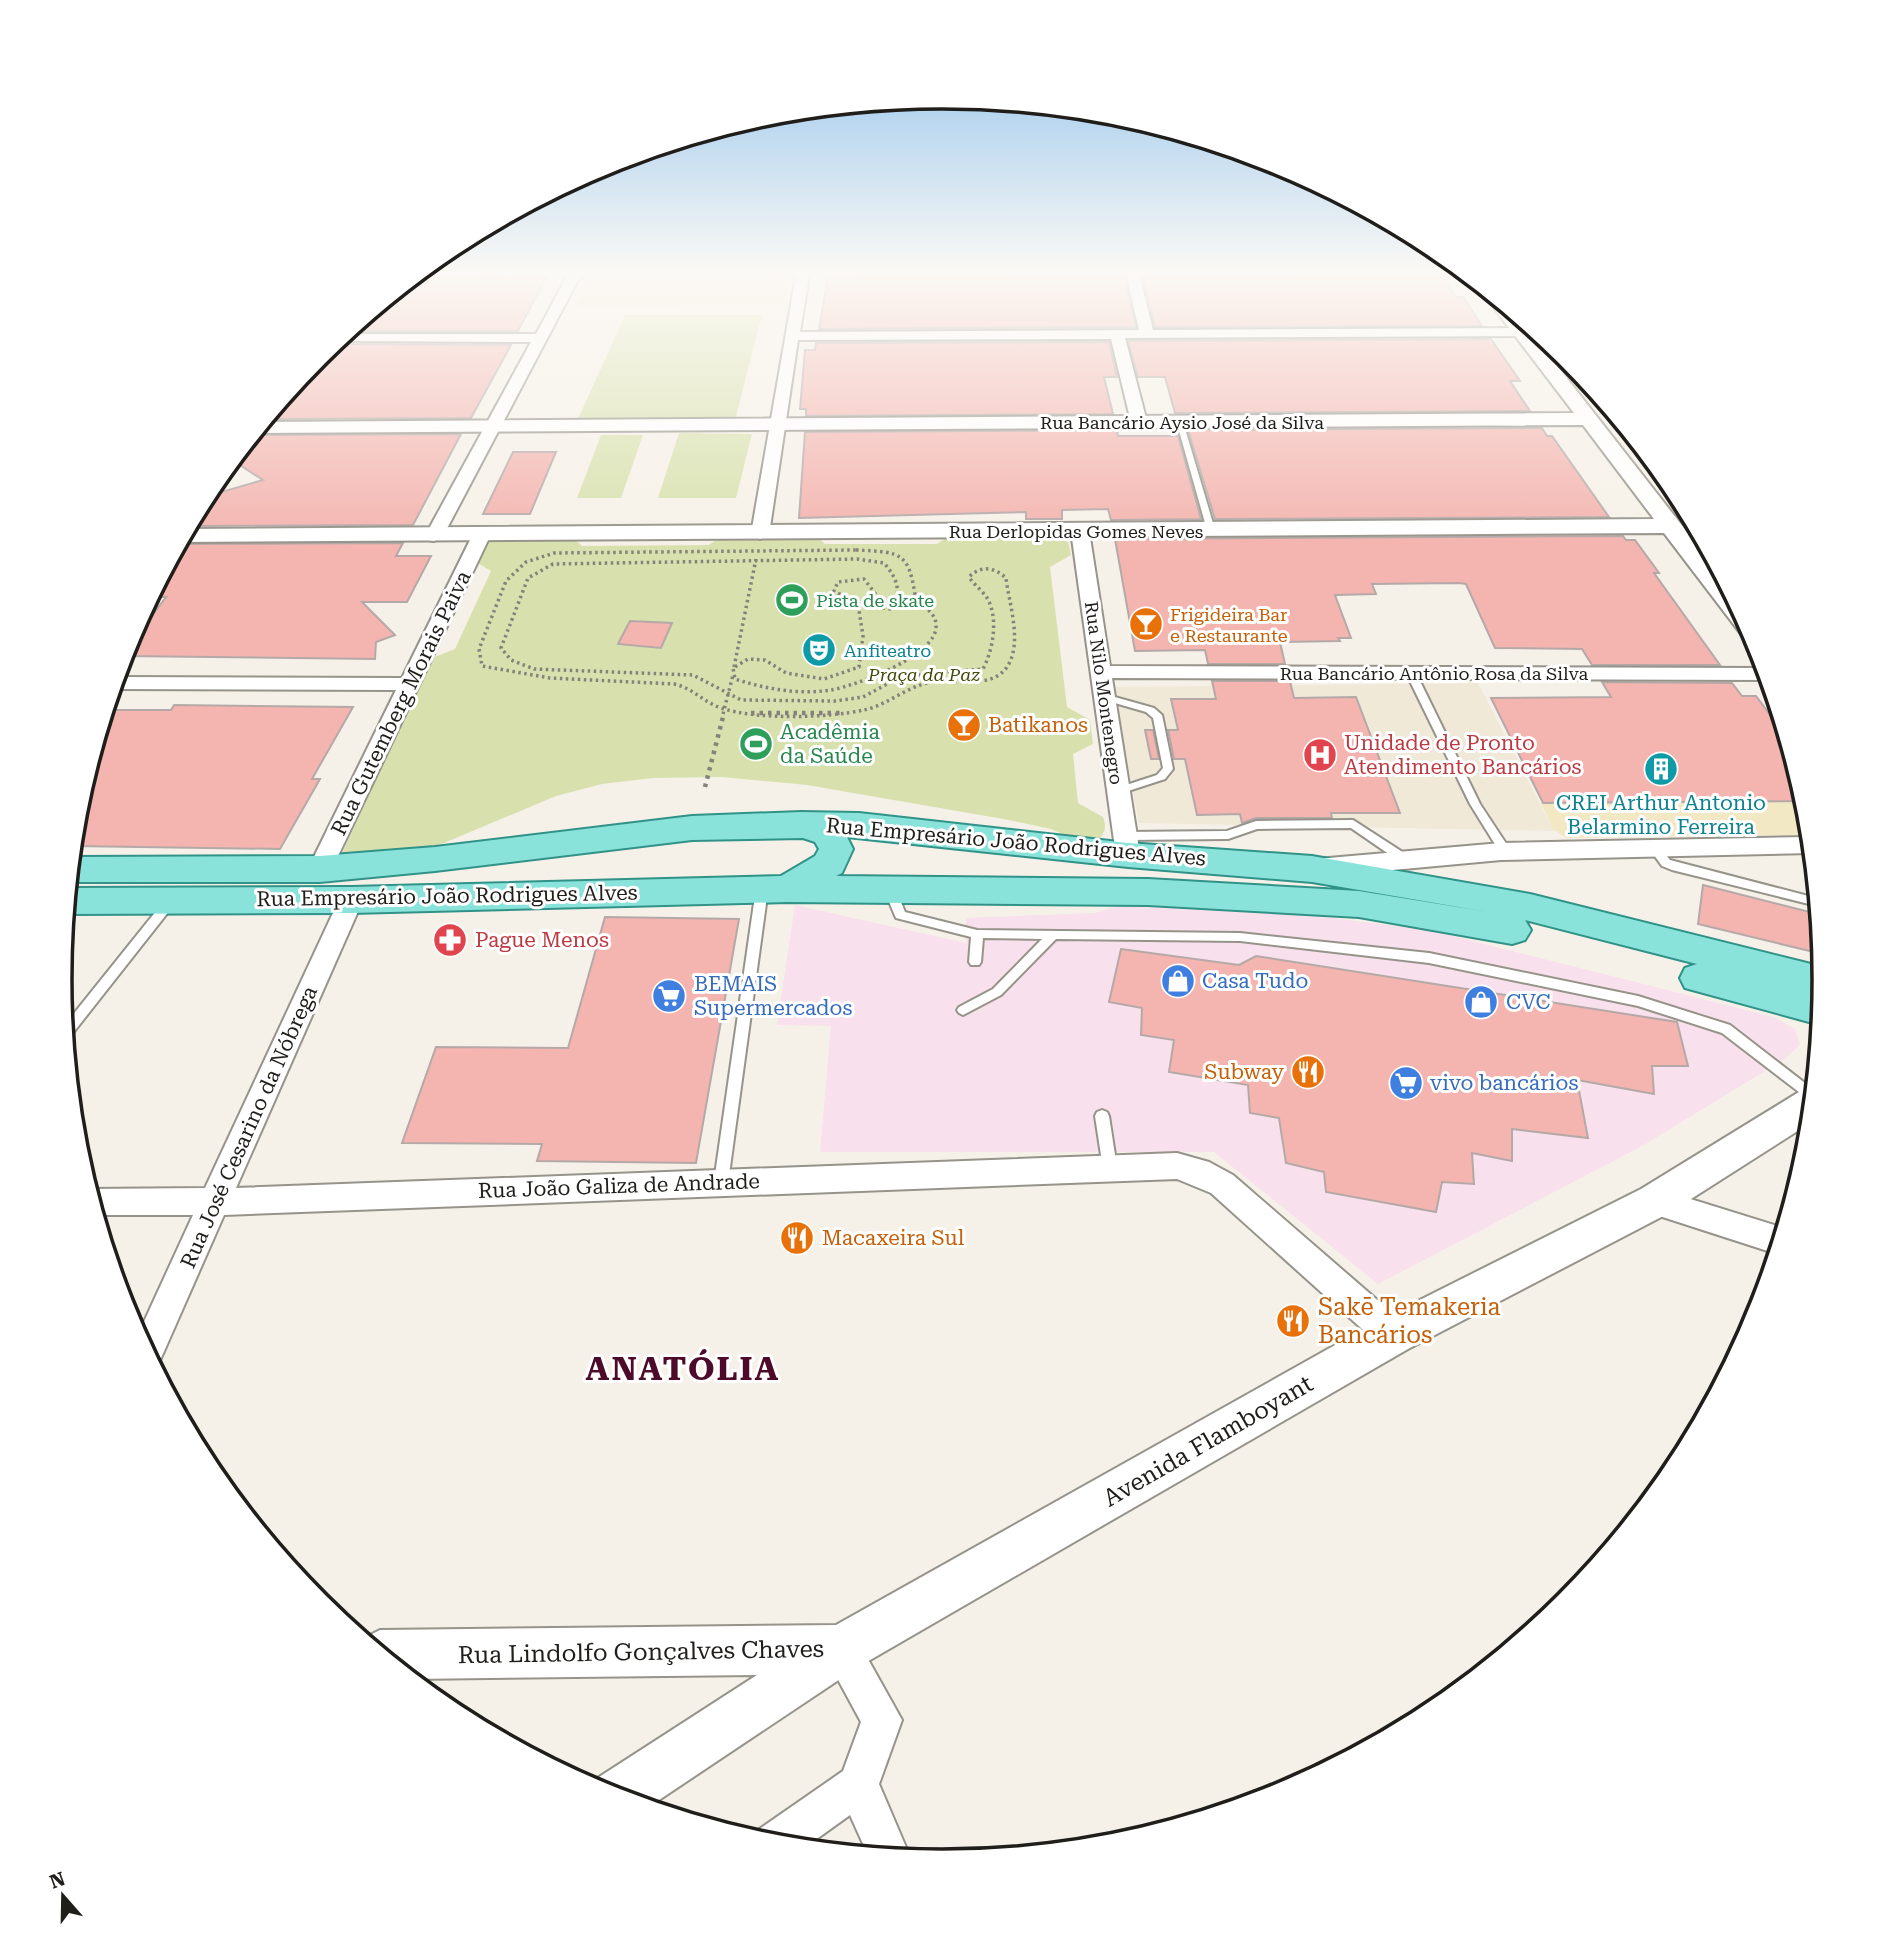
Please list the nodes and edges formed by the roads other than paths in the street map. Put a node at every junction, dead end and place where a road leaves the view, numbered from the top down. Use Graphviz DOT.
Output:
graph roads {
  1 [pos="529,361"];
  2 [pos="787,361"];
  3 [pos="1124,361"];
  4 [pos="1545,361"];
  5 [pos="1588,419"];
  6 [pos="1139,422"];
  7 [pos="1179,422"];
  8 [pos="776,425"];
  9 [pos="492,427"];
  10 [pos="270,428"];
  11 [pos="1672,526"];
  12 [pos="1211,530"];
  13 [pos="1080,531"];
  14 [pos="193,536"];
  15 [pos="434,536"];
  16 [pos="481,536"];
  17 [pos="759,542"];
  18 [pos="1720,590"];
  19 [pos="1101,672"];
  20 [pos="1411,673"];
  21 [pos="1756,674"];
  22 [pos="124,683"];
  23 [pos="409,684"];
  24 [pos="1104,697"];
  25 [pos="1118,792"];
  26 [pos="801,824"];
  27 [pos="925,833"];
  28 [pos="1126,845"];
  29 [pos="1802,845"];
  30 [pos="1663,848"];
  31 [pos="1505,852"];
  32 [pos="1400,856"];
  33 [pos="320,869"];
  34 [pos="1312,869"];
  35 [pos="79,870"];
  36 [pos="775,889"];
  37 [pos="890,890"];
  38 [pos="351,900"];
  39 [pos="1808,900"];
  40 [pos="76,901"];
  41 [pos="170,901"];
  42 [pos="977,934"];
  43 [pos="1054,934"];
  44 [pos="975,962"];
  45 [pos="1812,979"];
  46 [pos="1811,1007"];
  47 [pos="963,1010"];
  48 [pos="74,1023"];
  49 [pos="1805,1091"];
  50 [pos="1802,1109"];
  51 [pos="1102,1116"];
  52 [pos="1110,1168"];
  53 [pos="721,1182"];
  54 [pos="100,1201"];
  55 [pos="1655,1201"];
  56 [pos="215,1202"];
  57 [pos="1772,1239"];
  58 [pos="1393,1335"];
  59 [pos="151,1342"];
  60 [pos="841,1650"];
  61 [pos="392,1654"];
  62 [pos="858,1785"];
  63 [pos="626,1791"];
  64 [pos="787,1835"];
  65 [pos="887,1848"];
  1 -- 9 [label="street"];
  2 -- 8 [label="street"];
  3 -- 6 [label="street"];
  4 -- 5 [label="street"];
  5 -- 7 [label="street, Rua Bancário Aysio José da Silva"];
  5 -- 11 [label="street"];
  6 -- 7 [label="street, Rua Bancário Aysio José da Silva"];
  6 -- 8 [label="street, Rua Bancário Aysio José da Silva"];
  7 -- 12 [label="lane"];
  8 -- 9 [label="street, Rua Bancário Aysio José da Silva"];
  8 -- 17 [label="street"];
  9 -- 10 [label="street, Rua Bancário Aysio José da Silva"];
  9 -- 15 [label="street"];
  11 -- 12 [label="street, Rua Derlopidas Gomes Neves"];
  11 -- 18 [label="street"];
  12 -- 13 [label="street, Rua Derlopidas Gomes Neves"];
  13 -- 17 [label="street, Rua Derlopidas Gomes Neves"];
  13 -- 19 [label="street, Rua Nilo Montenegro"];
  14 -- 15 [label="street, Rua Derlopidas Gomes Neves"];
  15 -- 16 [label="street, Rua Derlopidas Gomes Neves"];
  16 -- 17 [label="street, Rua Derlopidas Gomes Neves"];
  16 -- 23 [label="street, Rua Gutemberg Morais Paiva"];
  19 -- 20 [label="street, Rua Bancário Antônio Rosa da Silva"];
  19 -- 24 [label="street, Rua Nilo Montenegro"];
  20 -- 21 [label="street, Rua Bancário Antônio Rosa da Silva"];
  20 -- 31 [label="lane"];
  22 -- 23 [label="street"];
  23 -- 33 [label="street, Rua Gutemberg Morais Paiva"];
  24 -- 25 [label="street, Rua Nilo Montenegro"];
  24 -- 25 [label="lane"];
  25 -- 28 [label="street, Rua Nilo Montenegro"];
  26 -- 27 [label="main road, Rua Empresário João Rodrigues Alves"];
  26 -- 33 [label="main road, Rua Empresário João Rodrigues Alves"];
  26 -- 36 [label="main road"];
  27 -- 28 [label="main road, Rua Empresário João Rodrigues Alves"];
  27 -- 37 [label="main road"];
  28 -- 32 [label="lane"];
  28 -- 34 [label="main road, Rua Empresário João Rodrigues Alves"];
  29 -- 30 [label="street"];
  30 -- 31 [label="street"];
  30 -- 39 [label="lane"];
  31 -- 32 [label="street"];
  32 -- 34 [label="street"];
  33 -- 35 [label="main road, Rua Empresário João Rodrigues Alves"];
  34 -- 45 [label="main road, Rua Empresário João Rodrigues Alves"];
  36 -- 37 [label="main road, Rua Empresário João Rodrigues Alves"];
  36 -- 38 [label="main road, Rua Empresário João Rodrigues Alves"];
  36 -- 53 [label="lane"];
  37 -- 42 [label="lane"];
  37 -- 46 [label="main road, Rua Empresário João Rodrigues Alves"];
  38 -- 41 [label="main road, Rua Empresário João Rodrigues Alves"];
  38 -- 56 [label="street, Rua José Cesarino da Nóbrega"];
  40 -- 41 [label="main road, Rua Empresário João Rodrigues Alves"];
  41 -- 48 [label="lane"];
  42 -- 43 [label="lane"];
  42 -- 44 [label="lane"];
  43 -- 47 [label="lane"];
  43 -- 49 [label="lane"];
  50 -- 55 [label="street, Avenida Flamboyant"];
  51 -- 52 [label="lane"];
  52 -- 53 [label="street, Rua João Galiza de Andrade"];
  52 -- 58 [label="street, Rua João Galiza de Andrade"];
  53 -- 56 [label="street, Rua João Galiza de Andrade"];
  54 -- 56 [label="street, Rua João Galiza de Andrade"];
  55 -- 57 [label="street"];
  55 -- 58 [label="street, Avenida Flamboyant"];
  56 -- 59 [label="street, Rua José Cesarino da Nóbrega"];
  58 -- 60 [label="street, Avenida Flamboyant"];
  60 -- 61 [label="street, Rua Lindolfo Gonçalves Chaves"];
  60 -- 62 [label="street, Rua Lindolfo Gonçalves Chaves"];
  60 -- 63 [label="street, Avenida Flamboyant"];
  62 -- 64 [label="street"];
  62 -- 65 [label="street"];
}
